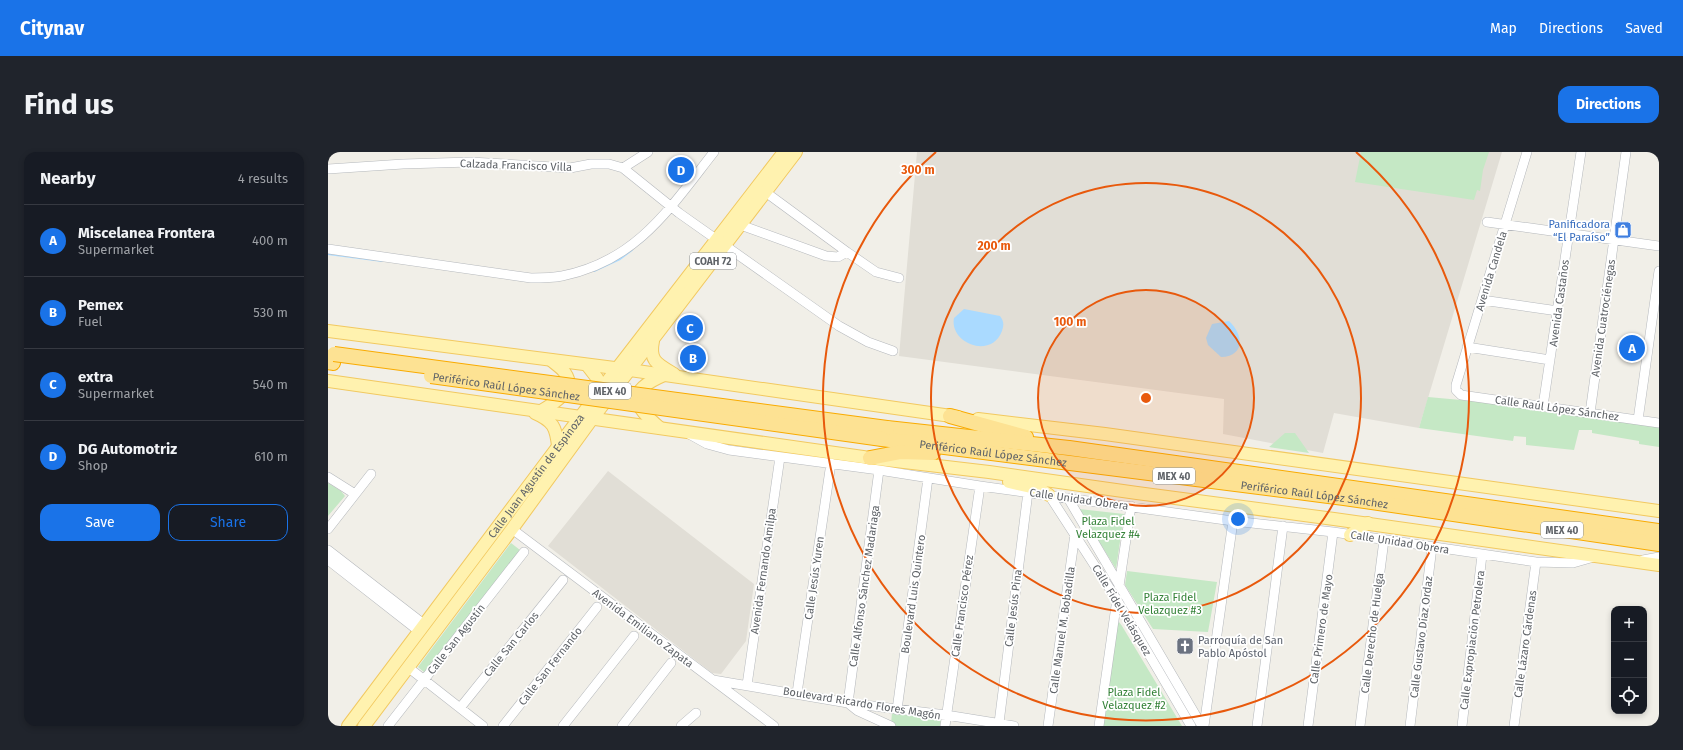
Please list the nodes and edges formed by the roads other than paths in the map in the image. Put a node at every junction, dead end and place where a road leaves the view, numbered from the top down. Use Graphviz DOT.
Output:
graph roads {
  1 [pos="648,152"];
  2 [pos="714,152"];
  3 [pos="784,152"];
  4 [pos="796,152"];
  5 [pos="1527,152"];
  6 [pos="1581,152"];
  7 [pos="1626,152"];
  8 [pos="622,168"];
  9 [pos="329,169"];
  10 [pos="762,189"];
  11 [pos="674,209"];
  12 [pos="1487,222"];
  13 [pos="736,223"];
  14 [pos="1506,224"];
  15 [pos="1569,233"];
  16 [pos="1614,239"];
  17 [pos="722,242"];
  18 [pos="1659,246"];
  19 [pos="328,249"];
  20 [pos="847,252"];
  21 [pos="1659,271"];
  22 [pos="899,278"];
  23 [pos="1482,300"];
  24 [pos="1558,311"];
  25 [pos="328,330"];
  26 [pos="653,341"];
  27 [pos="1467,347"];
  28 [pos="893,351"];
  29 [pos="331,358"];
  30 [pos="550,360"];
  31 [pos="1550,360"];
  32 [pos="587,364"];
  33 [pos="617,368"];
  34 [pos="630,370"];
  35 [pos="664,375"];
  36 [pos="680,377"];
  37 [pos="328,381"];
  38 [pos="602,388"];
  39 [pos="1456,390"];
  40 [pos="1543,406"];
  41 [pos="527,409"];
  42 [pos="541,411"];
  43 [pos="1590,413"];
  44 [pos="950,416"];
  45 [pos="580,417"];
  46 [pos="592,418"];
  47 [pos="1638,420"];
  48 [pos="1659,423"];
  49 [pos="660,428"];
  50 [pos="684,432"];
  51 [pos="884,433"];
  52 [pos="558,446"];
  53 [pos="1069,448"];
  54 [pos="1009,454"];
  55 [pos="780,457"];
  56 [pos="870,458"];
  57 [pos="831,463"];
  58 [pos="879,470"];
  59 [pos="989,472"];
  60 [pos="371,474"];
  61 [pos="328,477"];
  62 [pos="928,478"];
  63 [pos="980,486"];
  64 [pos="1028,492"];
  65 [pos="355,494"];
  66 [pos="1049,495"];
  67 [pos="1068,498"];
  68 [pos="1131,506"];
  69 [pos="512,508"];
  70 [pos="1466,511"];
  71 [pos="1659,511"];
  72 [pos="1234,521"];
  73 [pos="1368,523"];
  74 [pos="1283,526"];
  75 [pos="328,529"];
  76 [pos="512,529"];
  77 [pos="1659,531"];
  78 [pos="1334,532"];
  79 [pos="1075,534"];
  80 [pos="1350,535"];
  81 [pos="490,537"];
  82 [pos="1384,540"];
  83 [pos="1659,544"];
  84 [pos="1432,547"];
  85 [pos="328,550"];
  86 [pos="524,552"];
  87 [pos="1482,555"];
  88 [pos="1596,556"];
  89 [pos="1659,557"];
  90 [pos="328,560"];
  91 [pos="1536,562"];
  92 [pos="1634,562"];
  93 [pos="1659,565"];
  94 [pos="341,566"];
  95 [pos="563,580"];
  96 [pos="1119,585"];
  97 [pos="1116,600"];
  98 [pos="597,607"];
  99 [pos="423,628"];
  100 [pos="634,636"];
  101 [pos="671,663"];
  102 [pos="409,668"];
  103 [pos="424,680"];
  104 [pos="711,680"];
  105 [pos="747,685"];
  106 [pos="798,693"];
  107 [pos="848,703"];
  108 [pos="460,708"];
  109 [pos="898,710"];
  110 [pos="696,714"];
  111 [pos="946,715"];
  112 [pos="999,723"];
  113 [pos="348,726"];
  114 [pos="364,726"];
  115 [pos="388,726"];
  116 [pos="483,726"];
  117 [pos="504,726"];
  118 [pos="563,726"];
  119 [pos="622,726"];
  120 [pos="681,726"];
  121 [pos="774,726"];
  122 [pos="891,726"];
  123 [pos="945,726"];
  124 [pos="1014,726"];
  125 [pos="1048,726"];
  126 [pos="1099,726"];
  127 [pos="1191,726"];
  128 [pos="1203,726"];
  129 [pos="1257,726"];
  130 [pos="1308,726"];
  131 [pos="1360,726"];
  132 [pos="1410,726"];
  133 [pos="1462,726"];
  134 [pos="1514,726"];
  1 -- 8 [label="street"];
  2 -- 11 [label="street"];
  3 -- 10 [label="main road, Calle Juan Agustín de Espinoza / COAH 72"];
  4 -- 10 [label="main road, Calle Juan Agustín de Espinoza / COAH 72"];
  5 -- 14 [label="street, Avenida Candela"];
  6 -- 15 [label="street, Avenida Castaños"];
  7 -- 16 [label="street, Avenida Cuatrociénegas"];
  8 -- 9 [label="street, Calzada Francisco Villa"];
  8 -- 11 [label="street, Calzada Francisco Villa"];
  10 -- 13 [label="main road, Calle Juan Agustín de Espinoza / COAH 72"];
  10 -- 20 [label="street"];
  11 -- 17 [label="street, Calzada Francisco Villa"];
  11 -- 19 [label="street"];
  12 -- 14 [label="street"];
  13 -- 17 [label="main road, Calle Juan Agustín de Espinoza / COAH 72"];
  13 -- 20 [label="street"];
  14 -- 15 [label="street"];
  14 -- 23 [label="street, Avenida Candela"];
  15 -- 16 [label="street"];
  15 -- 24 [label="street, Avenida Castaños"];
  16 -- 18 [label="street"];
  16 -- 43 [label="street, Avenida Cuatrociénegas"];
  17 -- 26 [label="main road, Calle Juan Agustín de Espinoza / COAH 72"];
  17 -- 28 [label="street, Calzada Francisco Villa"];
  17 -- 33 [label="main road, Calle Juan Agustín de Espinoza / COAH 72"];
  20 -- 22 [label="street"];
  21 -- 47 [label="street"];
  23 -- 24 [label="street"];
  23 -- 27 [label="street, Avenida Candela"];
  24 -- 31 [label="street, Avenida Castaños"];
  25 -- 30 [label="main road"];
  26 -- 34 [label="main road, Calle Juan Agustín de Espinoza / COAH 72"];
  26 -- 36 [label="main road"];
  27 -- 31 [label="street"];
  27 -- 39 [label="street, Avenida Candela"];
  29 -- 51 [label="highway, Periférico Raúl López Sánchez / MEX 40, bridge"];
  30 -- 32 [label="main road"];
  30 -- 42 [label="main road"];
  31 -- 40 [label="street, Avenida Castaños"];
  32 -- 33 [label="main road"];
  32 -- 38 [label="main road"];
  33 -- 34 [label="main road"];
  33 -- 38 [label="main road, Calle Juan Agustín de Espinoza / COAH 72"];
  34 -- 35 [label="main road"];
  34 -- 46 [label="main road, Calle Juan Agustín de Espinoza / COAH 72"];
  35 -- 36 [label="main road"];
  35 -- 49 [label="main road"];
  36 -- 44 [label="main road"];
  37 -- 41 [label="main road, Periférico Raúl López Sánchez"];
  38 -- 45 [label="main road, Calle Juan Agustín de Espinoza / COAH 72"];
  39 -- 40 [label="street, Calle Raúl López Sánchez"];
  40 -- 43 [label="street, Calle Raúl López Sánchez"];
  41 -- 42 [label="main road, Periférico Raúl López Sánchez"];
  41 -- 52 [label="main road"];
  42 -- 45 [label="main road, Periférico Raúl López Sánchez"];
  43 -- 47 [label="street, Calle Raúl López Sánchez"];
  44 -- 53 [label="highway"];
  44 -- 71 [label="main road"];
  45 -- 46 [label="main road, Periférico Raúl López Sánchez"];
  45 -- 52 [label="main road, Calle Juan Agustín de Espinoza"];
  46 -- 49 [label="main road, Periférico Raúl López Sánchez"];
  46 -- 76 [label="main road, Calle Juan Agustín de Espinoza"];
  47 -- 48 [label="street, Calle Raúl López Sánchez"];
  49 -- 50 [label="main road, Periférico Raúl López Sánchez"];
  50 -- 55 [label="street, Calle Unidad Obrera"];
  50 -- 56 [label="main road, Periférico Raúl López Sánchez"];
  51 -- 53 [label="highway, Periférico Raúl López Sánchez / MEX 40"];
  51 -- 54 [label="highway, Periférico Raúl López Sánchez / MEX 40"];
  52 -- 69 [label="main road, Calle Juan Agustín de Espinoza"];
  53 -- 70 [label="highway, Periférico Raúl López Sánchez / MEX 40"];
  54 -- 56 [label="highway"];
  54 -- 70 [label="highway, Periférico Raúl López Sánchez / MEX 40"];
  55 -- 57 [label="street, Calle Unidad Obrera"];
  55 -- 105 [label="street, Avenida Fernando Amilpa"];
  56 -- 59 [label="main road, Periférico Raúl López Sánchez"];
  57 -- 58 [label="street, Calle Unidad Obrera"];
  57 -- 106 [label="street, Calle Jesús Yuren"];
  58 -- 62 [label="street, Calle Unidad Obrera"];
  58 -- 107 [label="street, Calle Alfonso Sánchez Madariaga"];
  59 -- 66 [label="main road"];
  59 -- 73 [label="main road, Periférico Raúl López Sánchez"];
  60 -- 65 [label="street"];
  61 -- 65 [label="street"];
  62 -- 63 [label="street, Calle Unidad Obrera"];
  62 -- 109 [label="street, Boulevard Luis Quintero"];
  63 -- 64 [label="street, Calle Unidad Obrera"];
  63 -- 111 [label="street, Calle Francisco Pérez"];
  64 -- 66 [label="street, Calle Unidad Obrera"];
  64 -- 112 [label="street, Calle Jesús Pina"];
  65 -- 75 [label="street"];
  66 -- 67 [label="street, Calle Unidad Obrera"];
  66 -- 79 [label="street, Calle Fidel Velásquez"];
  67 -- 68 [label="street, Calle Unidad Obrera"];
  67 -- 96 [label="street, Calle Fidel Velásquez"];
  68 -- 72 [label="street, Calle Unidad Obrera"];
  68 -- 96 [label="street"];
  69 -- 76 [label="main road"];
  69 -- 81 [label="main road, Calle Juan Agustín de Espinoza"];
  70 -- 77 [label="highway, Periférico Raúl López Sánchez / MEX 40"];
  70 -- 83 [label="highway, Periférico Raúl López Sánchez / MEX 40"];
  72 -- 74 [label="street, Calle Unidad Obrera"];
  72 -- 128 [label="street"];
  73 -- 80 [label="main road"];
  73 -- 88 [label="main road, Periférico Raúl López Sánchez"];
  74 -- 78 [label="street, Calle Unidad Obrera"];
  74 -- 129 [label="street"];
  76 -- 81 [label="main road"];
  76 -- 102 [label="main road, Calle Juan Agustín de Espinoza"];
  76 -- 104 [label="street, Avenida Emiliano Zapata"];
  78 -- 80 [label="street, Calle Unidad Obrera"];
  78 -- 130 [label="street, Calle Primero de Mayo"];
  79 -- 97 [label="street, Calle Fidel Velásquez"];
  79 -- 125 [label="street, Calle Manuel M. Bobadilla"];
  80 -- 82 [label="street, Calle Unidad Obrera"];
  81 -- 99 [label="main road, Calle Juan Agustín de Espinoza"];
  82 -- 84 [label="street, Calle Unidad Obrera"];
  82 -- 131 [label="street, Calle Derecho de Huelga"];
  84 -- 87 [label="street, Calle Unidad Obrera"];
  84 -- 132 [label="street, Calle Gustavo Díaz Ordaz"];
  85 -- 94 [label="street"];
  86 -- 103 [label="street, Calle San Agustín"];
  87 -- 91 [label="street, Calle Unidad Obrera"];
  87 -- 133 [label="street, Calle Expropiación Petrolera"];
  88 -- 91 [label="street, Calle Unidad Obrera"];
  88 -- 92 [label="main road, Periférico Raúl López Sánchez"];
  89 -- 92 [label="street, Periférico Raúl López Sánchez"];
  90 -- 94 [label="street"];
  91 -- 134 [label="street, Calle Lázaro Cárdenas"];
  92 -- 93 [label="main road, Periférico Raúl López Sánchez"];
  94 -- 99 [label="street"];
  95 -- 108 [label="street, Calle San Carlos"];
  96 -- 97 [label="street"];
  96 -- 128 [label="street, Calle Fidel Velásquez"];
  97 -- 126 [label="street"];
  97 -- 127 [label="street, Calle Fidel Velásquez"];
  98 -- 117 [label="street, Calle San Fernando"];
  99 -- 113 [label="main road, Calle Juan Agustín de Espinoza"];
  100 -- 118 [label="street"];
  101 -- 119 [label="street"];
  102 -- 103 [label="street"];
  102 -- 114 [label="main road, Calle Juan Agustín de Espinoza"];
  103 -- 108 [label="street"];
  103 -- 115 [label="street, Calle San Agustín"];
  104 -- 105 [label="street, Boulevard Ricardo Flores Magón"];
  104 -- 121 [label="street, Avenida Emiliano Zapata"];
  105 -- 106 [label="street, Boulevard Ricardo Flores Magón"];
  106 -- 107 [label="street, Boulevard Ricardo Flores Magón"];
  107 -- 109 [label="street, Boulevard Ricardo Flores Magón"];
  107 -- 122 [label="street"];
  108 -- 116 [label="street"];
  109 -- 111 [label="street, Boulevard Ricardo Flores Magón"];
  110 -- 120 [label="street"];
  111 -- 112 [label="street, Boulevard Ricardo Flores Magón"];
  111 -- 123 [label="street, Calle Francisco Pérez"];
  112 -- 124 [label="street, Boulevard Ricardo Flores Magón"];
}
